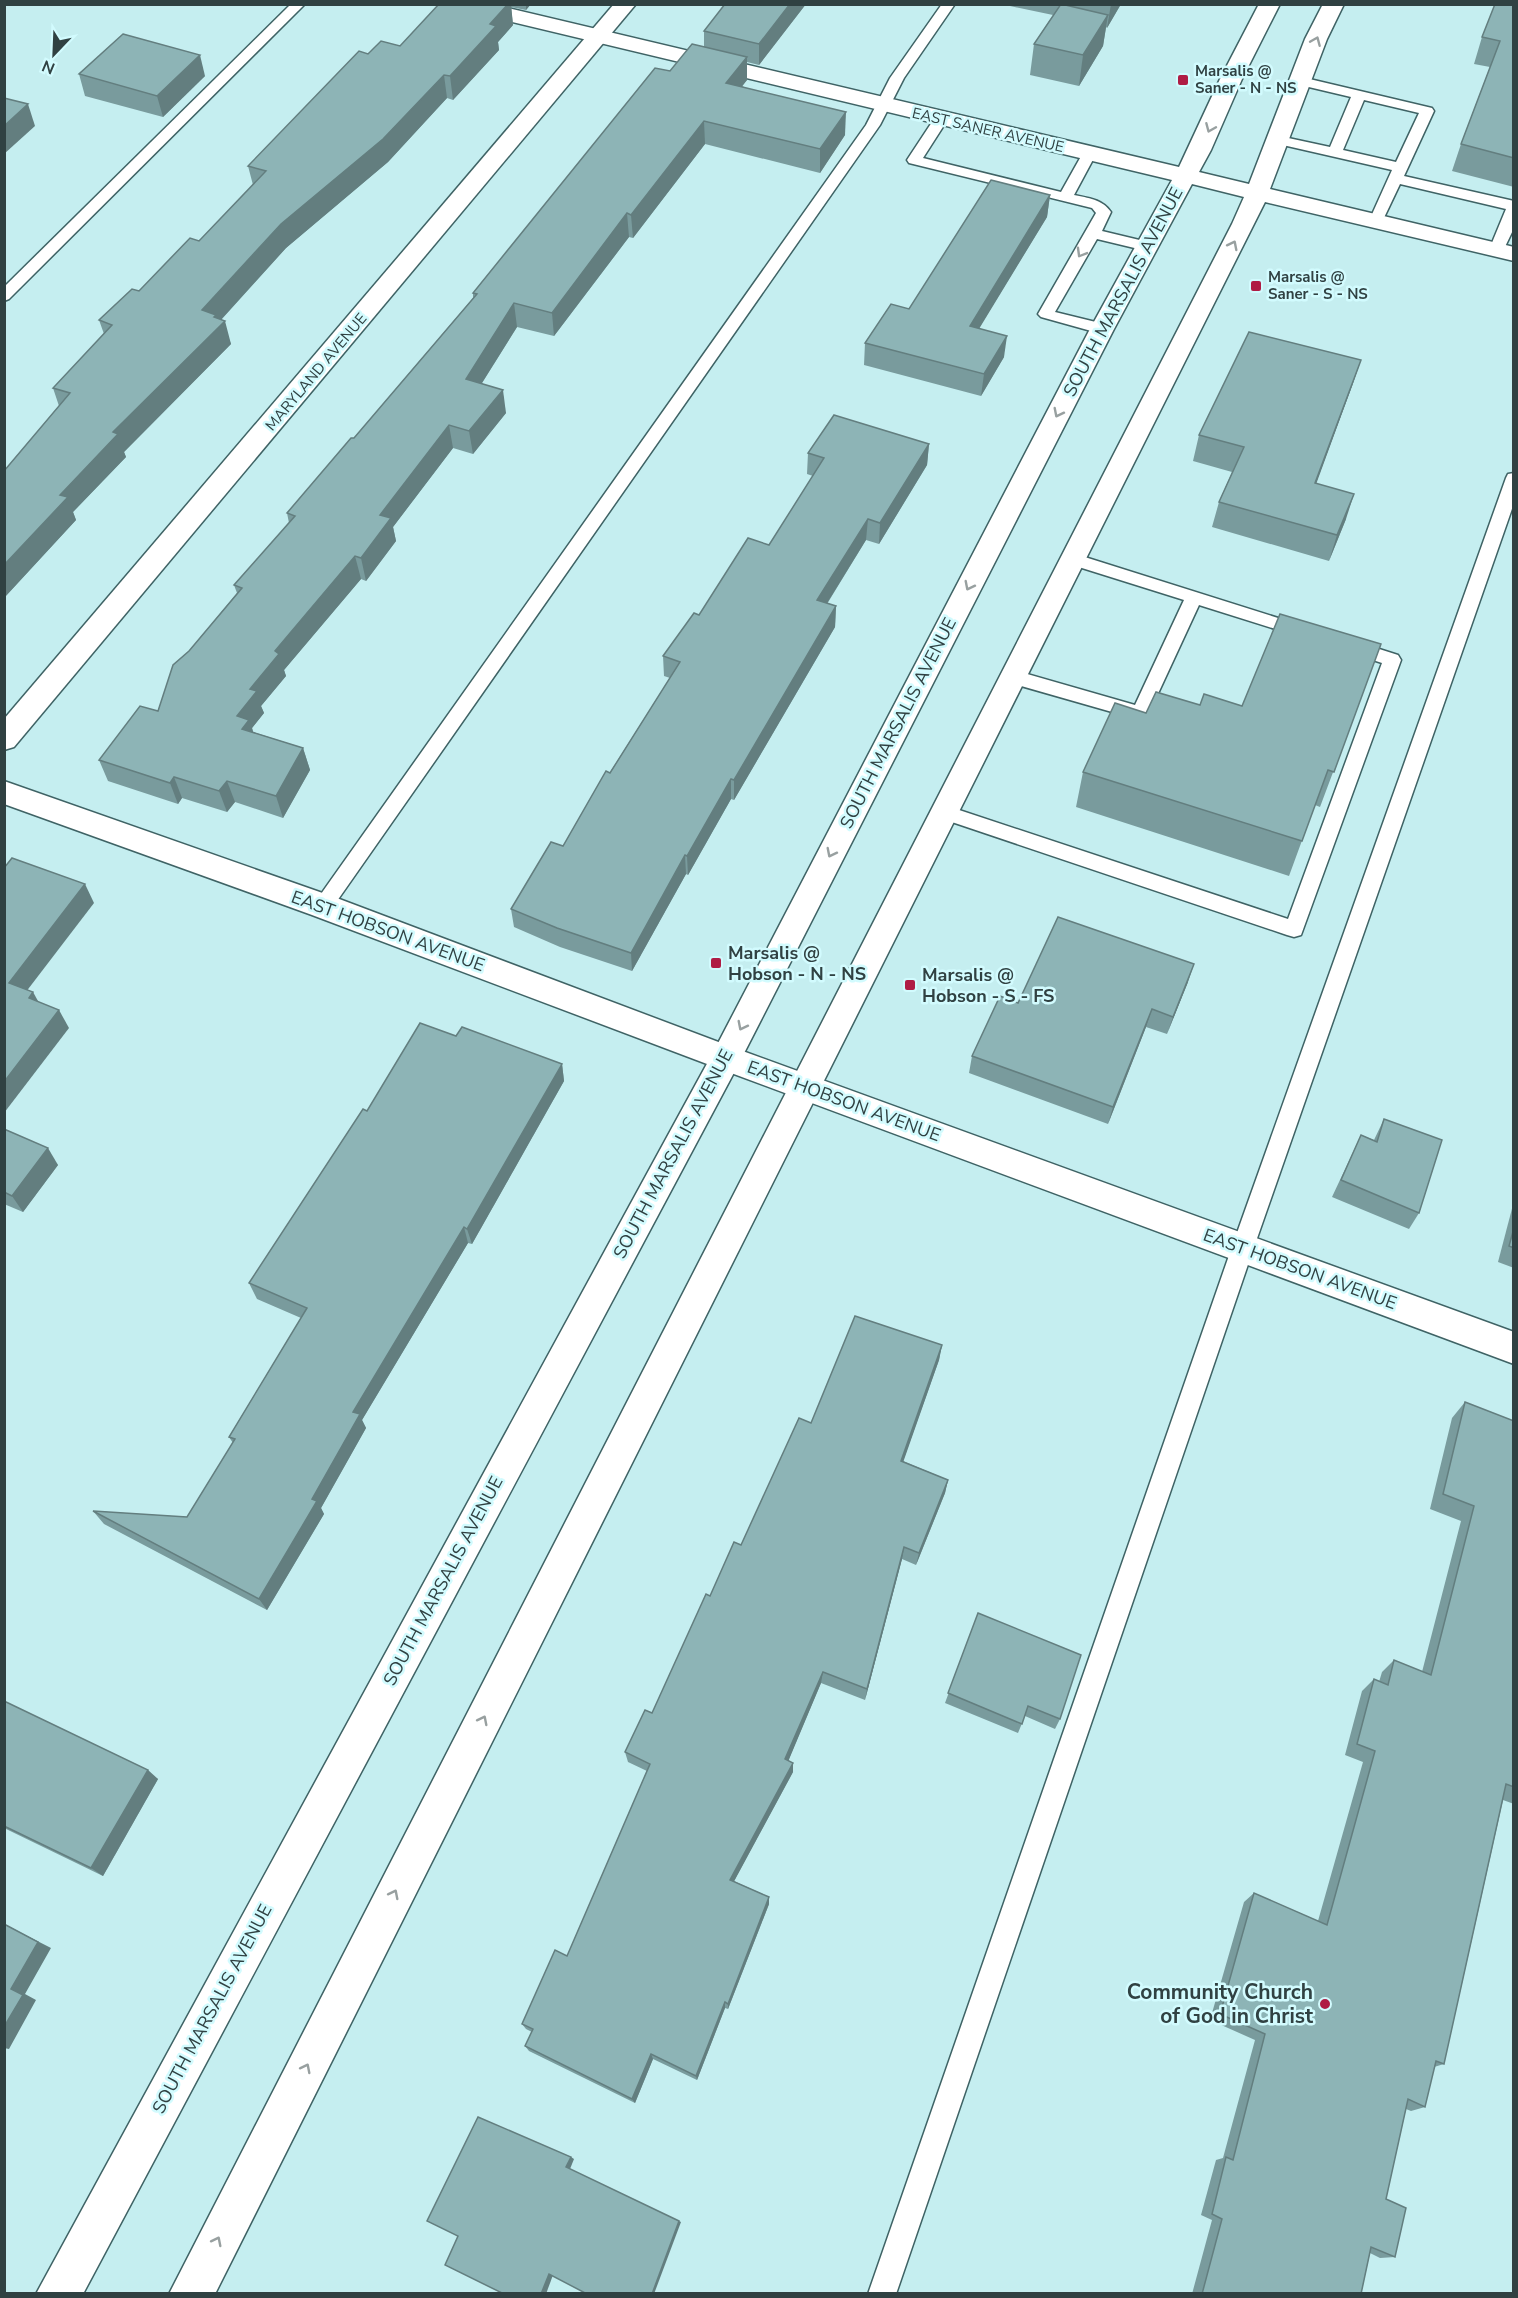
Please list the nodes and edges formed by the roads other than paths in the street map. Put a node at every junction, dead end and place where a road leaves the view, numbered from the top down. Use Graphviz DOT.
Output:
graph roads {
  1 [pos="299,4"];
  2 [pos="462,4"];
  3 [pos="626,4"];
  4 [pos="949,4"];
  5 [pos="1270,4"];
  6 [pos="1334,4"];
  7 [pos="599,38"];
  8 [pos="1301,81"];
  9 [pos="1359,95"];
  10 [pos="881,105"];
  11 [pos="941,119"];
  12 [pos="1279,140"];
  13 [pos="1335,152"];
  14 [pos="1089,154"];
  15 [pos="1399,173"];
  16 [pos="1185,176"];
  17 [pos="1257,193"];
  18 [pos="1065,197"];
  19 [pos="1514,207"];
  20 [pos="1376,221"];
  21 [pos="1093,232"];
  22 [pos="1147,246"];
  23 [pos="1505,252"];
  24 [pos="4,296"];
  25 [pos="1102,329"];
  26 [pos="1514,478"];
  27 [pos="1072,559"];
  28 [pos="1194,597"];
  29 [pos="1013,677"];
  30 [pos="4,739"];
  31 [pos="4,792"];
  32 [pos="944,812"];
  33 [pos="322,906"];
  34 [pos="726,1058"];
  35 [pos="805,1087"];
  36 [pos="1243,1247"];
  37 [pos="1514,1348"];
  38 [pos="58,2294"];
  39 [pos="191,2294"];
  40 [pos="882,2294"];
  1 -- 24 [label="lane"];
  2 -- 7 [label="main road, EAST SANER AVENUE"];
  3 -- 7 [label="main road, MARYLAND AVENUE"];
  4 -- 10 [label="lane"];
  5 -- 16 [label="main road, SOUTH MARSALIS AVENUE, one-way"];
  8 -- 6 [label="main road, one-way"];
  7 -- 10 [label="main road, EAST SANER AVENUE"];
  7 -- 30 [label="main road, MARYLAND AVENUE"];
  8 -- 9 [label="lane"];
  8 -- 12 [label="main road"];
  9 -- 13 [label="lane"];
  9 -- 15 [label="lane"];
  10 -- 11 [label="main road, EAST SANER AVENUE"];
  10 -- 33 [label="lane"];
  11 -- 14 [label="main road, EAST SANER AVENUE"];
  11 -- 18 [label="lane"];
  12 -- 13 [label="lane"];
  12 -- 17 [label="main road"];
  13 -- 15 [label="lane"];
  14 -- 16 [label="main road, EAST SANER AVENUE"];
  14 -- 18 [label="lane"];
  15 -- 19 [label="lane"];
  15 -- 20 [label="lane"];
  16 -- 17 [label="main road, EAST SANER AVENUE"];
  16 -- 22 [label="main road, SOUTH MARSALIS AVENUE"];
  17 -- 20 [label="main road, EAST SANER AVENUE"];
  27 -- 17 [label="main road, one-way"];
  18 -- 21 [label="lane"];
  19 -- 23 [label="lane"];
  20 -- 23 [label="main road, EAST SANER AVENUE"];
  21 -- 22 [label="lane"];
  21 -- 25 [label="lane, one-way"];
  22 -- 25 [label="main road, SOUTH MARSALIS AVENUE"];
  25 -- 34 [label="main road, SOUTH MARSALIS AVENUE, one-way"];
  26 -- 36 [label="lane"];
  27 -- 28 [label="lane"];
  27 -- 29 [label="main road"];
  28 -- 29 [label="lane"];
  28 -- 32 [label="lane"];
  29 -- 32 [label="main road"];
  31 -- 33 [label="main road, EAST HOBSON AVENUE"];
  32 -- 35 [label="main road"];
  33 -- 34 [label="main road, EAST HOBSON AVENUE"];
  34 -- 35 [label="main road, EAST HOBSON AVENUE"];
  34 -- 38 [label="main road, SOUTH MARSALIS AVENUE"];
  35 -- 36 [label="main road, EAST HOBSON AVENUE"];
  39 -- 35 [label="main road, one-way"];
  36 -- 37 [label="main road, EAST HOBSON AVENUE"];
  36 -- 40 [label="lane"];
}
